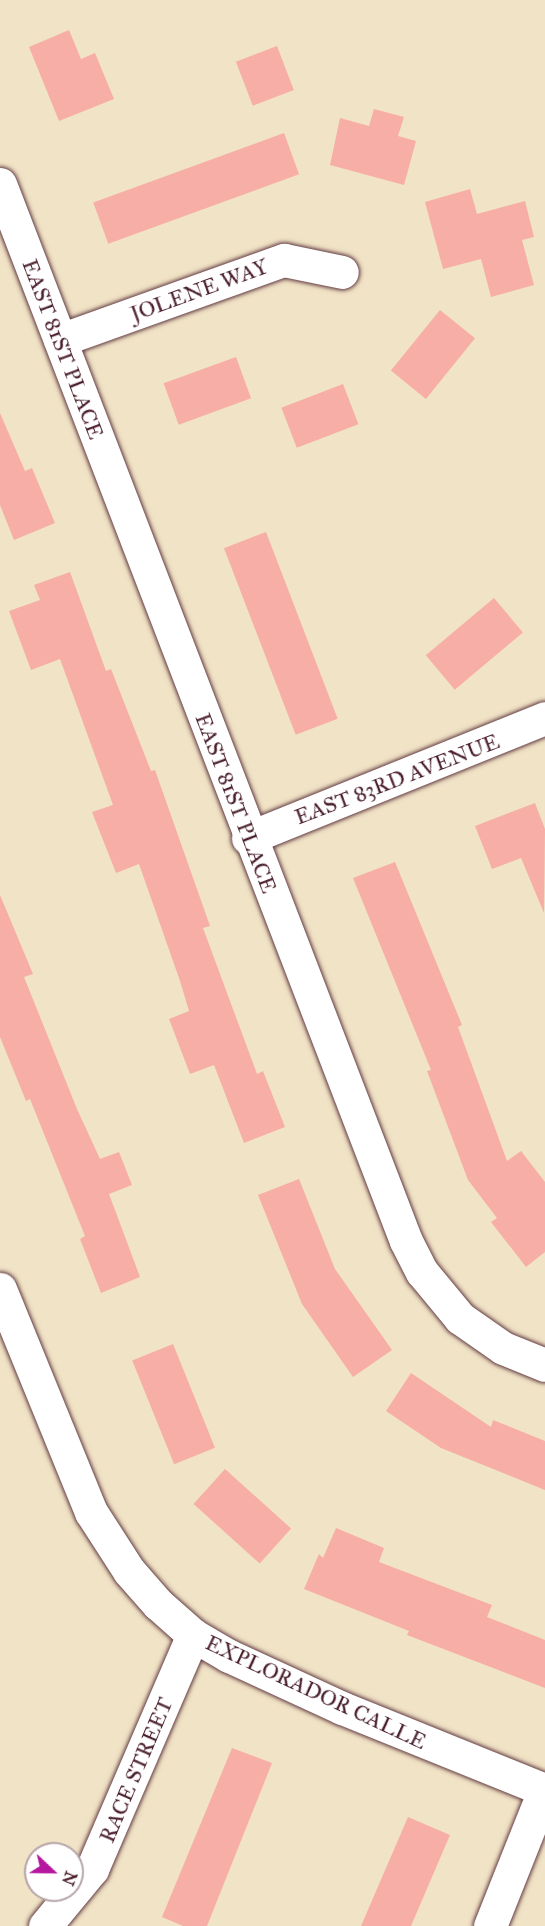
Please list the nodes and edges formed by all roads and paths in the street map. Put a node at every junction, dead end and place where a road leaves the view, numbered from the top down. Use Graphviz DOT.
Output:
graph roads {
  1 [pos="0,184"];
  2 [pos="342,272"];
  3 [pos="60,340"];
  4 [pos="545,718"];
  5 [pos="248,838"];
  6 [pos="0,1289"];
  7 [pos="545,1365"];
  8 [pos="193,1635"];
  9 [pos="545,1790"];
  10 [pos="45,1926"];
  11 [pos="490,1926"];
  1 -- 3 [label="street, EAST 81ST PLACE"];
  2 -- 3 [label="street, JOLENE WAY"];
  3 -- 5 [label="street, EAST 81ST PLACE"];
  4 -- 5 [label="street, EAST 83RD AVENUE"];
  5 -- 7 [label="street, EAST 81ST PLACE"];
  6 -- 8 [label="street, EXPLORADOR CALLE"];
  8 -- 9 [label="street, EXPLORADOR CALLE"];
  8 -- 10 [label="street, RACE STREET"];
  9 -- 11 [label="street"];
}
